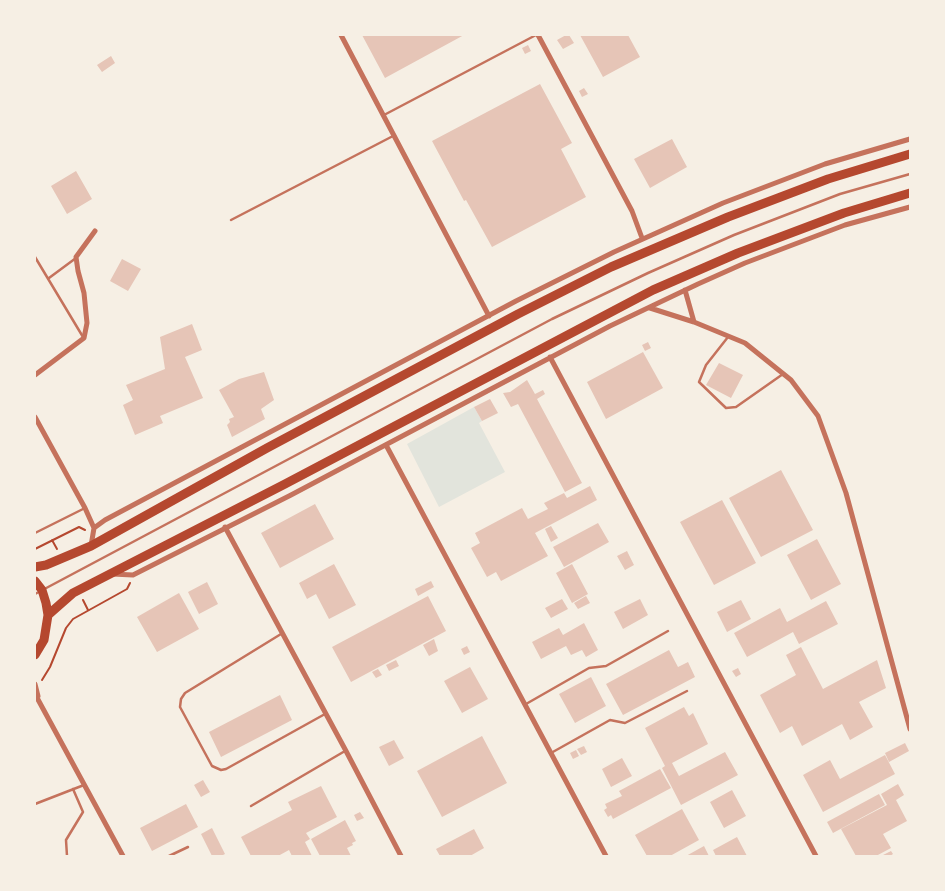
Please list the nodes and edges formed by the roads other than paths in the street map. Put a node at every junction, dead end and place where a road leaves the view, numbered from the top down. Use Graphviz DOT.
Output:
graph roads {
  1 [pos="341,35"];
  2 [pos="537,35"];
  3 [pos="384,115"];
  4 [pos="394,135"];
  5 [pos="910,139"];
  6 [pos="910,154"];
  7 [pos="910,174"];
  8 [pos="910,193"];
  9 [pos="910,207"];
  10 [pos="231,220"];
  11 [pos="95,231"];
  12 [pos="642,238"];
  13 [pos="35,257"];
  14 [pos="76,257"];
  15 [pos="49,278"];
  16 [pos="686,290"];
  17 [pos="650,308"];
  18 [pos="490,316"];
  19 [pos="694,322"];
  20 [pos="728,337"];
  21 [pos="84,338"];
  22 [pos="550,357"];
  23 [pos="783,374"];
  24 [pos="35,375"];
  25 [pos="35,417"];
  26 [pos="386,444"];
  27 [pos="85,508"];
  28 [pos="226,527"];
  29 [pos="94,528"];
  30 [pos="35,533"];
  31 [pos="90,546"];
  32 [pos="35,566"];
  33 [pos="109,574"];
  34 [pos="35,581"];
  35 [pos="38,592"];
  36 [pos="48,615"];
  37 [pos="668,631"];
  38 [pos="283,633"];
  39 [pos="35,655"];
  40 [pos="35,685"];
  41 [pos="687,691"];
  42 [pos="36,695"];
  43 [pos="525,704"];
  44 [pos="326,713"];
  45 [pos="910,729"];
  46 [pos="346,751"];
  47 [pos="551,753"];
  48 [pos="85,785"];
  49 [pos="73,789"];
  50 [pos="35,804"];
  51 [pos="251,806"];
  52 [pos="188,847"];
  53 [pos="67,856"];
  54 [pos="123,856"];
  55 [pos="170,856"];
  56 [pos="401,856"];
  57 [pos="606,856"];
  58 [pos="816,856"];
  1 -- 3 [label="street"];
  2 -- 3 [label="lane"];
  2 -- 12 [label="street"];
  3 -- 4 [label="street"];
  4 -- 10 [label="lane"];
  4 -- 18 [label="street"];
  5 -- 12 [label="street"];
  6 -- 31 [label="main road"];
  7 -- 35 [label="lane"];
  8 -- 33 [label="main road"];
  9 -- 16 [label="street"];
  11 -- 14 [label="street"];
  12 -- 18 [label="street"];
  13 -- 15 [label="lane"];
  14 -- 15 [label="lane"];
  14 -- 21 [label="street"];
  15 -- 21 [label="lane"];
  16 -- 17 [label="street"];
  16 -- 19 [label="street"];
  17 -- 19 [label="street"];
  17 -- 22 [label="street"];
  18 -- 29 [label="street"];
  19 -- 20 [label="street"];
  20 -- 23 [label="street"];
  20 -- 23 [label="lane"];
  21 -- 24 [label="street"];
  22 -- 26 [label="street"];
  22 -- 58 [label="street"];
  23 -- 45 [label="street"];
  25 -- 27 [label="street"];
  26 -- 28 [label="street"];
  26 -- 43 [label="street"];
  27 -- 29 [label="street"];
  27 -- 30 [label="lane"];
  28 -- 33 [label="street"];
  28 -- 38 [label="street"];
  29 -- 31 [label="street"];
  31 -- 32 [label="main road"];
  33 -- 36 [label="main road"];
  34 -- 35 [label="main road"];
  35 -- 36 [label="main road"];
  36 -- 39 [label="main road"];
  37 -- 43 [label="lane"];
  38 -- 44 [label="street"];
  38 -- 44 [label="lane"];
  40 -- 42 [label="street"];
  41 -- 47 [label="lane"];
  42 -- 48 [label="street"];
  43 -- 47 [label="street"];
  44 -- 46 [label="street"];
  46 -- 51 [label="lane"];
  46 -- 56 [label="street"];
  47 -- 57 [label="street"];
  48 -- 49 [label="lane"];
  48 -- 54 [label="street"];
  49 -- 50 [label="lane"];
  49 -- 53 [label="lane"];
  52 -- 55 [label="lane"];
}
